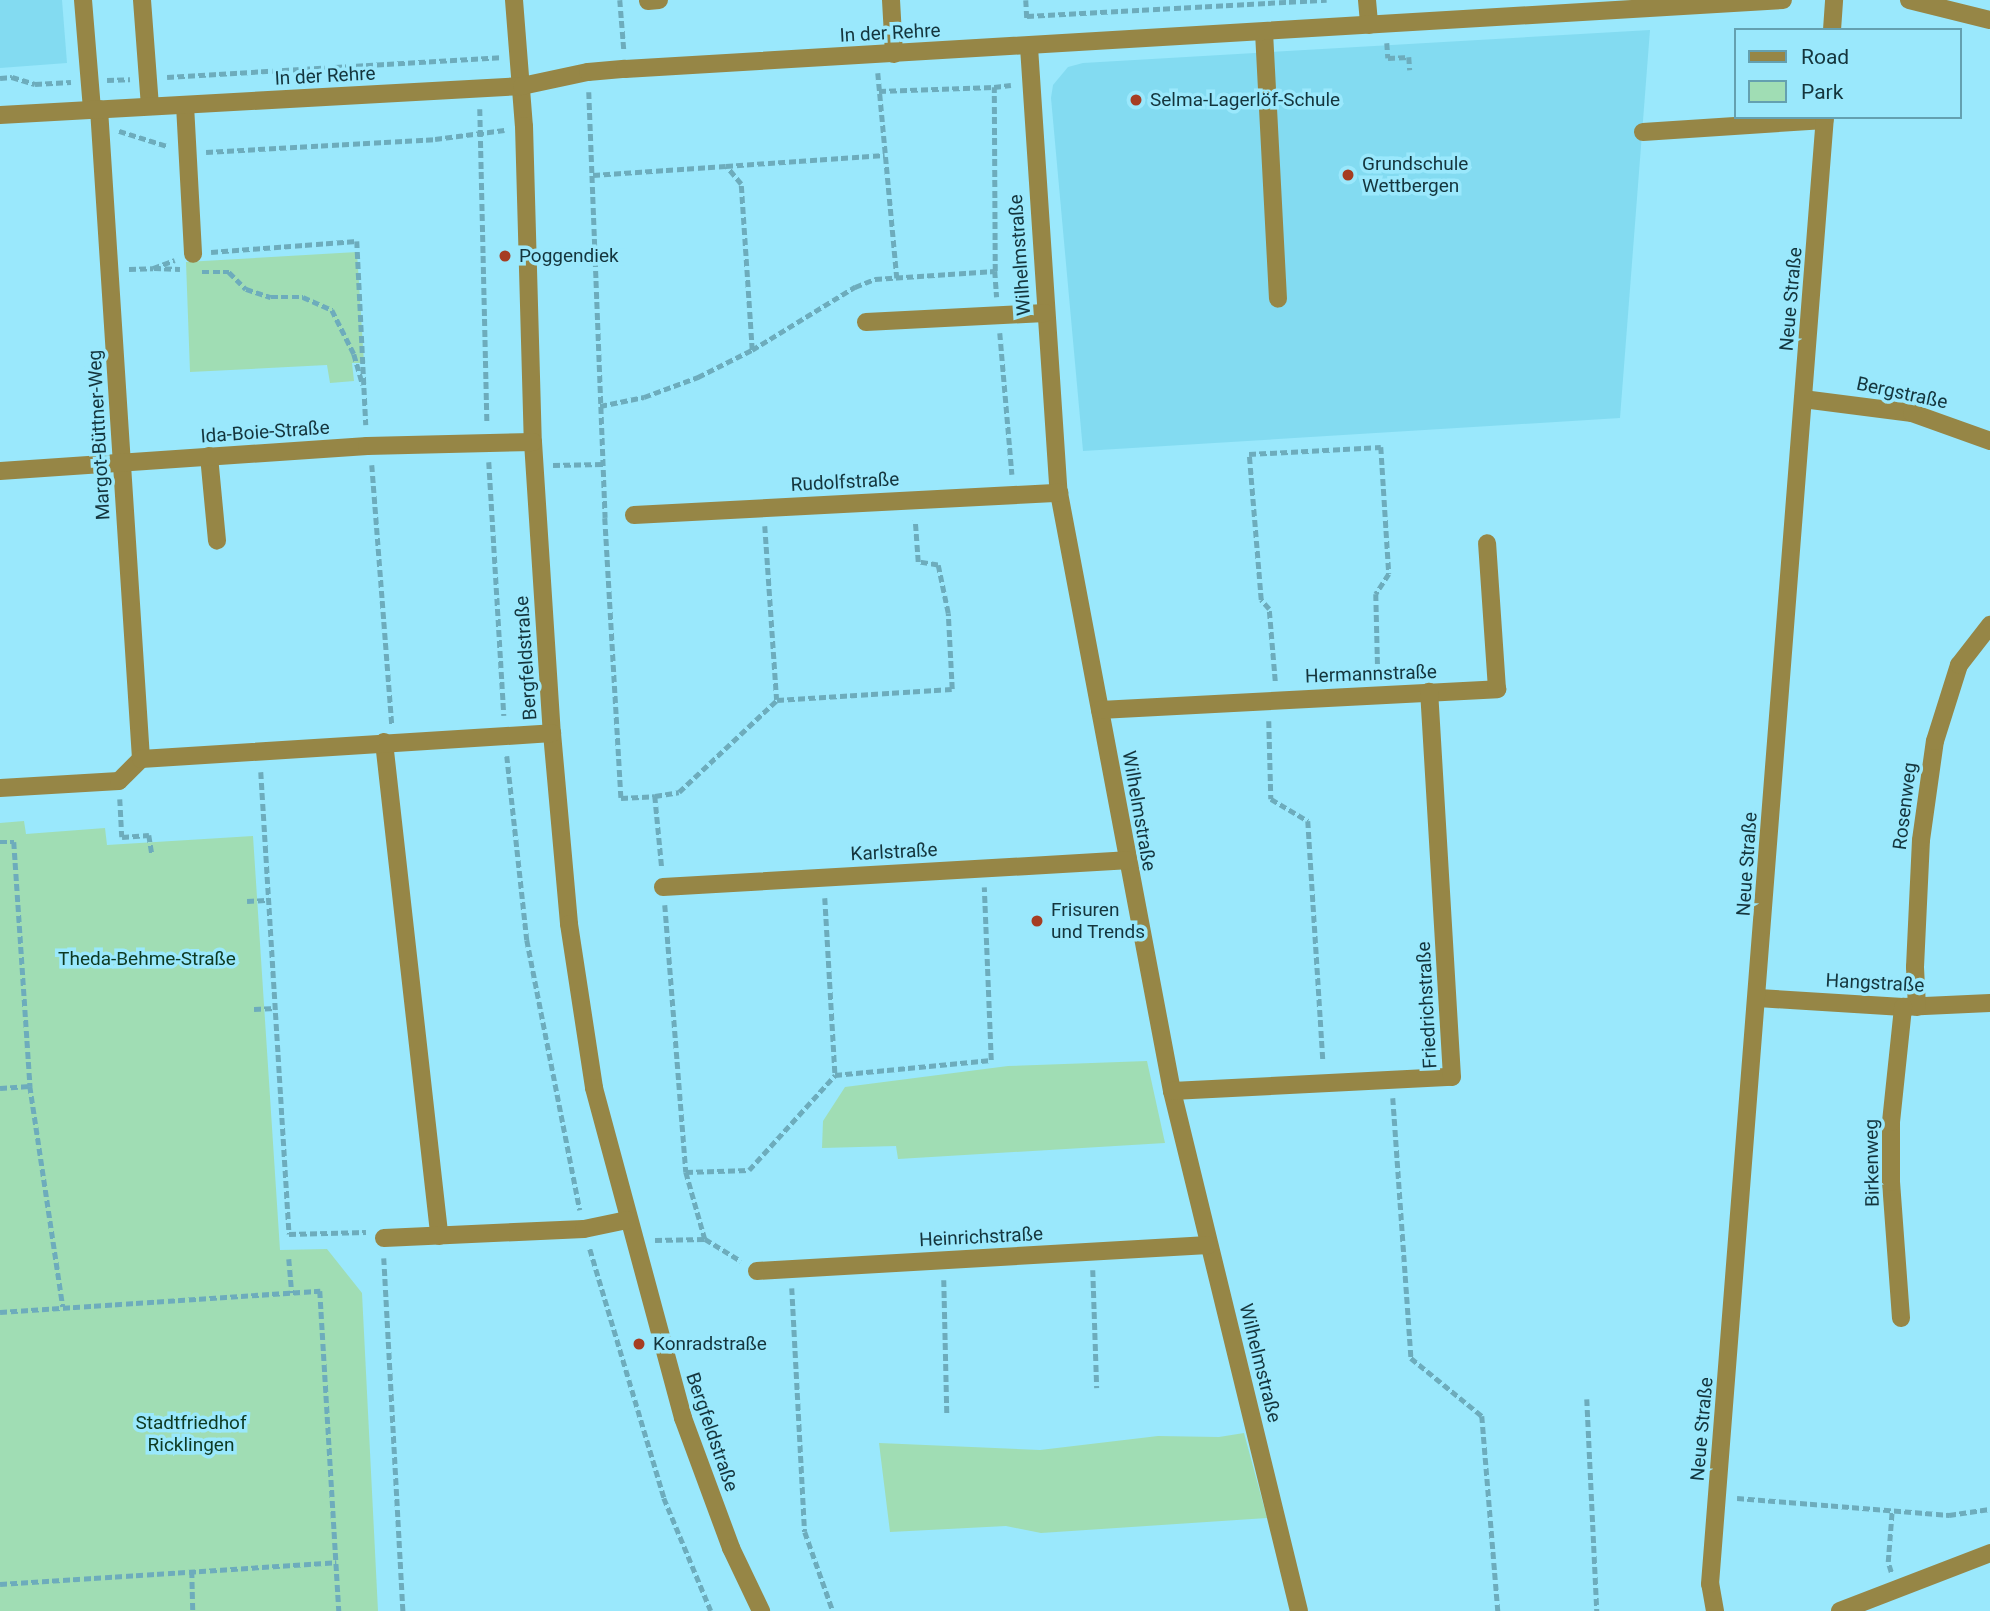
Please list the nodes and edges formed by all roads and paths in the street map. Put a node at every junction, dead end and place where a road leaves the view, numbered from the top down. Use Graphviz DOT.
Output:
graph roads {
  1 [pos="83,0"];
  2 [pos="142,0"];
  3 [pos="514,0"];
  4 [pos="620,0"];
  5 [pos="659,0"];
  6 [pos="891,0"];
  7 [pos="1327,0"];
  8 [pos="1367,0"];
  9 [pos="1783,0"];
  10 [pos="1834,0"];
  11 [pos="1909,0"];
  12 [pos="648,1"];
  13 [pos="1027,16"];
  14 [pos="1990,20"];
  15 [pos="1369,25"];
  16 [pos="1832,28"];
  17 [pos="1264,32"];
  18 [pos="1387,45"];
  19 [pos="1029,47"];
  20 [pos="885,54"];
  21 [pos="519,56"];
  22 [pos="625,69"];
  23 [pos="1410,70"];
  24 [pos="588,72"];
  25 [pos="1031,75"];
  26 [pos="0,78"];
  27 [pos="147,78"];
  28 [pos="90,81"];
  29 [pos="522,86"];
  30 [pos="994,87"];
  31 [pos="879,91"];
  32 [pos="185,104"];
  33 [pos="150,106"];
  34 [pos="0,115"];
  35 [pos="97,115"];
  36 [pos="1825,119"];
  37 [pos="524,126"];
  38 [pos="1643,132"];
  39 [pos="187,153"];
  40 [pos="885,155"];
  41 [pos="726,166"];
  42 [pos="593,175"];
  43 [pos="193,254"];
  44 [pos="153,268"];
  45 [pos="181,269"];
  46 [pos="111,270"];
  47 [pos="995,271"];
  48 [pos="195,272"];
  49 [pos="897,278"];
  50 [pos="1278,299"];
  51 [pos="1045,313"];
  52 [pos="999,315"];
  53 [pos="866,322"];
  54 [pos="752,350"];
  55 [pos="365,389"];
  56 [pos="1803,399"];
  57 [pos="600,406"];
  58 [pos="1990,441"];
  59 [pos="533,442"];
  60 [pos="367,446"];
  61 [pos="209,456"];
  62 [pos="122,464"];
  63 [pos="603,464"];
  64 [pos="534,466"];
  65 [pos="0,471"];
  66 [pos="1059,494"];
  67 [pos="1014,495"];
  68 [pos="914,499"];
  69 [pos="764,508"];
  70 [pos="634,515"];
  71 [pos="217,541"];
  72 [pos="1487,543"];
  73 [pos="1990,625"];
  74 [pos="1429,692"];
  75 [pos="1381,694"];
  76 [pos="1272,699"];
  77 [pos="777,700"];
  78 [pos="1100,710"];
  79 [pos="552,733"];
  80 [pos="388,742"];
  81 [pos="260,750"];
  82 [pos="141,759"];
  83 [pos="0,788"];
  84 [pos="655,796"];
  85 [pos="0,842"];
  86 [pos="1126,860"];
  87 [pos="983,869"];
  88 [pos="823,876"];
  89 [pos="663,887"];
  90 [pos="269,900"];
  91 [pos="247,901"];
  92 [pos="1758,998"];
  93 [pos="1990,1003"];
  94 [pos="1910,1007"];
  95 [pos="275,1008"];
  96 [pos="254,1009"];
  97 [pos="835,1075"];
  98 [pos="1392,1081"];
  99 [pos="1325,1084"];
  100 [pos="30,1086"];
  101 [pos="0,1088"];
  102 [pos="1172,1091"];
  103 [pos="686,1172"];
  104 [pos="627,1220"];
  105 [pos="439,1236"];
  106 [pos="384,1238"];
  107 [pos="705,1239"];
  108 [pos="633,1241"];
  109 [pos="1208,1245"];
  110 [pos="1093,1251"];
  111 [pos="289,1259"];
  112 [pos="944,1260"];
  113 [pos="791,1269"];
  114 [pos="757,1271"];
  115 [pos="292,1293"];
  116 [pos="63,1307"];
  117 [pos="0,1311"];
  118 [pos="1901,1318"];
  119 [pos="1097,1388"];
  120 [pos="1587,1399"];
  121 [pos="947,1416"];
  122 [pos="1717,1496"];
  123 [pos="1990,1508"];
  124 [pos="1892,1510"];
  125 [pos="1990,1553"];
  126 [pos="335,1562"];
  127 [pos="192,1572"];
  128 [pos="0,1584"];
  129 [pos="1896,1590"];
  130 [pos="193,1611"];
  131 [pos="339,1611"];
  132 [pos="403,1611"];
  133 [pos="761,1611"];
  134 [pos="833,1611"];
  135 [pos="1299,1611"];
  136 [pos="1499,1611"];
  137 [pos="1597,1611"];
  138 [pos="1715,1611"];
  139 [pos="1840,1611"];
  1 -- 28 [label="street, Margot-Büttner-Weg"];
  2 -- 27 [label="street"];
  3 -- 21 [label="street"];
  4 -- 22 [label="path"];
  5 -- 12 [label="street"];
  6 -- 20 [label="street"];
  7 -- 13 [label="path"];
  8 -- 15 [label="street"];
  9 -- 15 [label="street, In der Rehre"];
  10 -- 16 [label="street"];
  11 -- 14 [label="street"];
  15 -- 17 [label="street, In der Rehre"];
  17 -- 19 [label="street, In der Rehre"];
  17 -- 50 [label="street"];
  18 -- 23 [label="path"];
  19 -- 20 [label="street, In der Rehre"];
  19 -- 25 [label="street, Wilhelmstraße"];
  20 -- 22 [label="street, In der Rehre"];
  20 -- 31 [label="path"];
  21 -- 27 [label="path"];
  21 -- 29 [label="street"];
  22 -- 24 [label="street, In der Rehre"];
  24 -- 29 [label="street, In der Rehre"];
  24 -- 42 [label="path"];
  25 -- 30 [label="path"];
  25 -- 51 [label="street, Wilhelmstraße"];
  26 -- 28 [label="path"];
  27 -- 28 [label="path"];
  27 -- 33 [label="street"];
  28 -- 35 [label="street, Margot-Büttner-Weg"];
  29 -- 32 [label="street, In der Rehre"];
  29 -- 37 [label="street, Bergfeldstraße"];
  30 -- 31 [label="path"];
  30 -- 47 [label="path"];
  31 -- 40 [label="path"];
  32 -- 33 [label="street, In der Rehre"];
  32 -- 39 [label="street"];
  33 -- 35 [label="street, In der Rehre"];
  34 -- 35 [label="street, In der Rehre"];
  35 -- 39 [label="path"];
  35 -- 46 [label="street, Margot-Büttner-Weg"];
  36 -- 38 [label="street, Neue Straße"];
  36 -- 56 [label="street, Neue Straße"];
  37 -- 39 [label="path"];
  37 -- 59 [label="street, Bergfeldstraße"];
  39 -- 43 [label="street"];
  40 -- 41 [label="path"];
  40 -- 49 [label="path"];
  41 -- 42 [label="path"];
  41 -- 54 [label="path"];
  42 -- 57 [label="path"];
  43 -- 44 [label="path"];
  43 -- 55 [label="path"];
  44 -- 45 [label="path"];
  44 -- 46 [label="path"];
  46 -- 62 [label="street, Margot-Büttner-Weg"];
  47 -- 49 [label="path"];
  47 -- 52 [label="path"];
  48 -- 55 [label="path"];
  49 -- 54 [label="path"];
  51 -- 52 [label="street"];
  51 -- 66 [label="street, Wilhelmstraße"];
  52 -- 53 [label="street"];
  52 -- 67 [label="path"];
  54 -- 57 [label="path"];
  55 -- 60 [label="path"];
  56 -- 58 [label="street, Bergstraße"];
  56 -- 92 [label="street, Neue Straße"];
  57 -- 63 [label="path"];
  59 -- 60 [label="street, Ida-Boie-Straße"];
  59 -- 64 [label="street, Bergfeldstraße"];
  60 -- 61 [label="street, Ida-Boie-Straße"];
  60 -- 80 [label="path"];
  61 -- 62 [label="street, Ida-Boie-Straße"];
  61 -- 71 [label="street"];
  62 -- 65 [label="street, Ida-Boie-Straße"];
  62 -- 82 [label="street, Margot-Büttner-Weg"];
  63 -- 64 [label="path"];
  63 -- 84 [label="path"];
  64 -- 79 [label="street, Bergfeldstraße"];
  66 -- 67 [label="street, Rudolfstraße"];
  66 -- 78 [label="street, Wilhelmstraße"];
  67 -- 68 [label="street, Rudolfstraße"];
  68 -- 69 [label="street, Rudolfstraße"];
  68 -- 77 [label="path"];
  69 -- 70 [label="street, Rudolfstraße"];
  69 -- 77 [label="path"];
  72 -- 74 [label="street, Hermannstraße"];
  73 -- 94 [label="street, Rosenweg"];
  74 -- 75 [label="street, Hermannstraße"];
  74 -- 98 [label="street, Friedrichstraße"];
  75 -- 76 [label="street, Hermannstraße"];
  75 -- 76 [label="path"];
  76 -- 78 [label="street, Hermannstraße"];
  76 -- 99 [label="path"];
  77 -- 84 [label="path"];
  78 -- 86 [label="street, Wilhelmstraße"];
  79 -- 80 [label="street"];
  79 -- 104 [label="street, Bergfeldstraße"];
  80 -- 81 [label="street"];
  80 -- 105 [label="street"];
  81 -- 82 [label="street"];
  81 -- 90 [label="path"];
  82 -- 83 [label="street"];
  84 -- 89 [label="path"];
  85 -- 100 [label="path"];
  86 -- 87 [label="street, Karlstraße"];
  86 -- 102 [label="street, Wilhelmstraße"];
  87 -- 88 [label="street, Karlstraße"];
  87 -- 97 [label="path"];
  88 -- 89 [label="street, Karlstraße"];
  88 -- 97 [label="path"];
  89 -- 103 [label="path"];
  90 -- 91 [label="path"];
  90 -- 95 [label="path"];
  92 -- 94 [label="street, Hangstraße"];
  92 -- 122 [label="street, Neue Straße"];
  93 -- 94 [label="street, Hangstraße"];
  94 -- 118 [label="street, Birkenweg"];
  95 -- 96 [label="path"];
  95 -- 106 [label="path"];
  97 -- 103 [label="path"];
  98 -- 99 [label="street, Friedrichstraße"];
  98 -- 136 [label="path"];
  99 -- 102 [label="street, Friedrichstraße"];
  100 -- 101 [label="path"];
  100 -- 116 [label="path"];
  102 -- 109 [label="street, Wilhelmstraße"];
  103 -- 107 [label="path"];
  104 -- 105 [label="street"];
  104 -- 108 [label="street, Bergfeldstraße"];
  105 -- 106 [label="street"];
  106 -- 132 [label="path"];
  107 -- 108 [label="path"];
  107 -- 114 [label="path"];
  108 -- 133 [label="street, Bergfeldstraße"];
  109 -- 110 [label="street, Heinrichstraße"];
  109 -- 135 [label="street, Wilhelmstraße"];
  110 -- 112 [label="street, Heinrichstraße"];
  110 -- 119 [label="path"];
  111 -- 115 [label="path"];
  112 -- 113 [label="street, Heinrichstraße"];
  112 -- 121 [label="path"];
  113 -- 114 [label="street, Heinrichstraße"];
  113 -- 134 [label="path"];
  115 -- 116 [label="path"];
  115 -- 126 [label="path"];
  116 -- 117 [label="path"];
  120 -- 137 [label="path"];
  122 -- 124 [label="path"];
  122 -- 138 [label="street, Neue Straße"];
  123 -- 124 [label="path"];
  124 -- 129 [label="path"];
  125 -- 129 [label="street"];
  126 -- 127 [label="path"];
  126 -- 131 [label="path"];
  127 -- 128 [label="path"];
  127 -- 130 [label="path"];
  129 -- 139 [label="street"];
}
